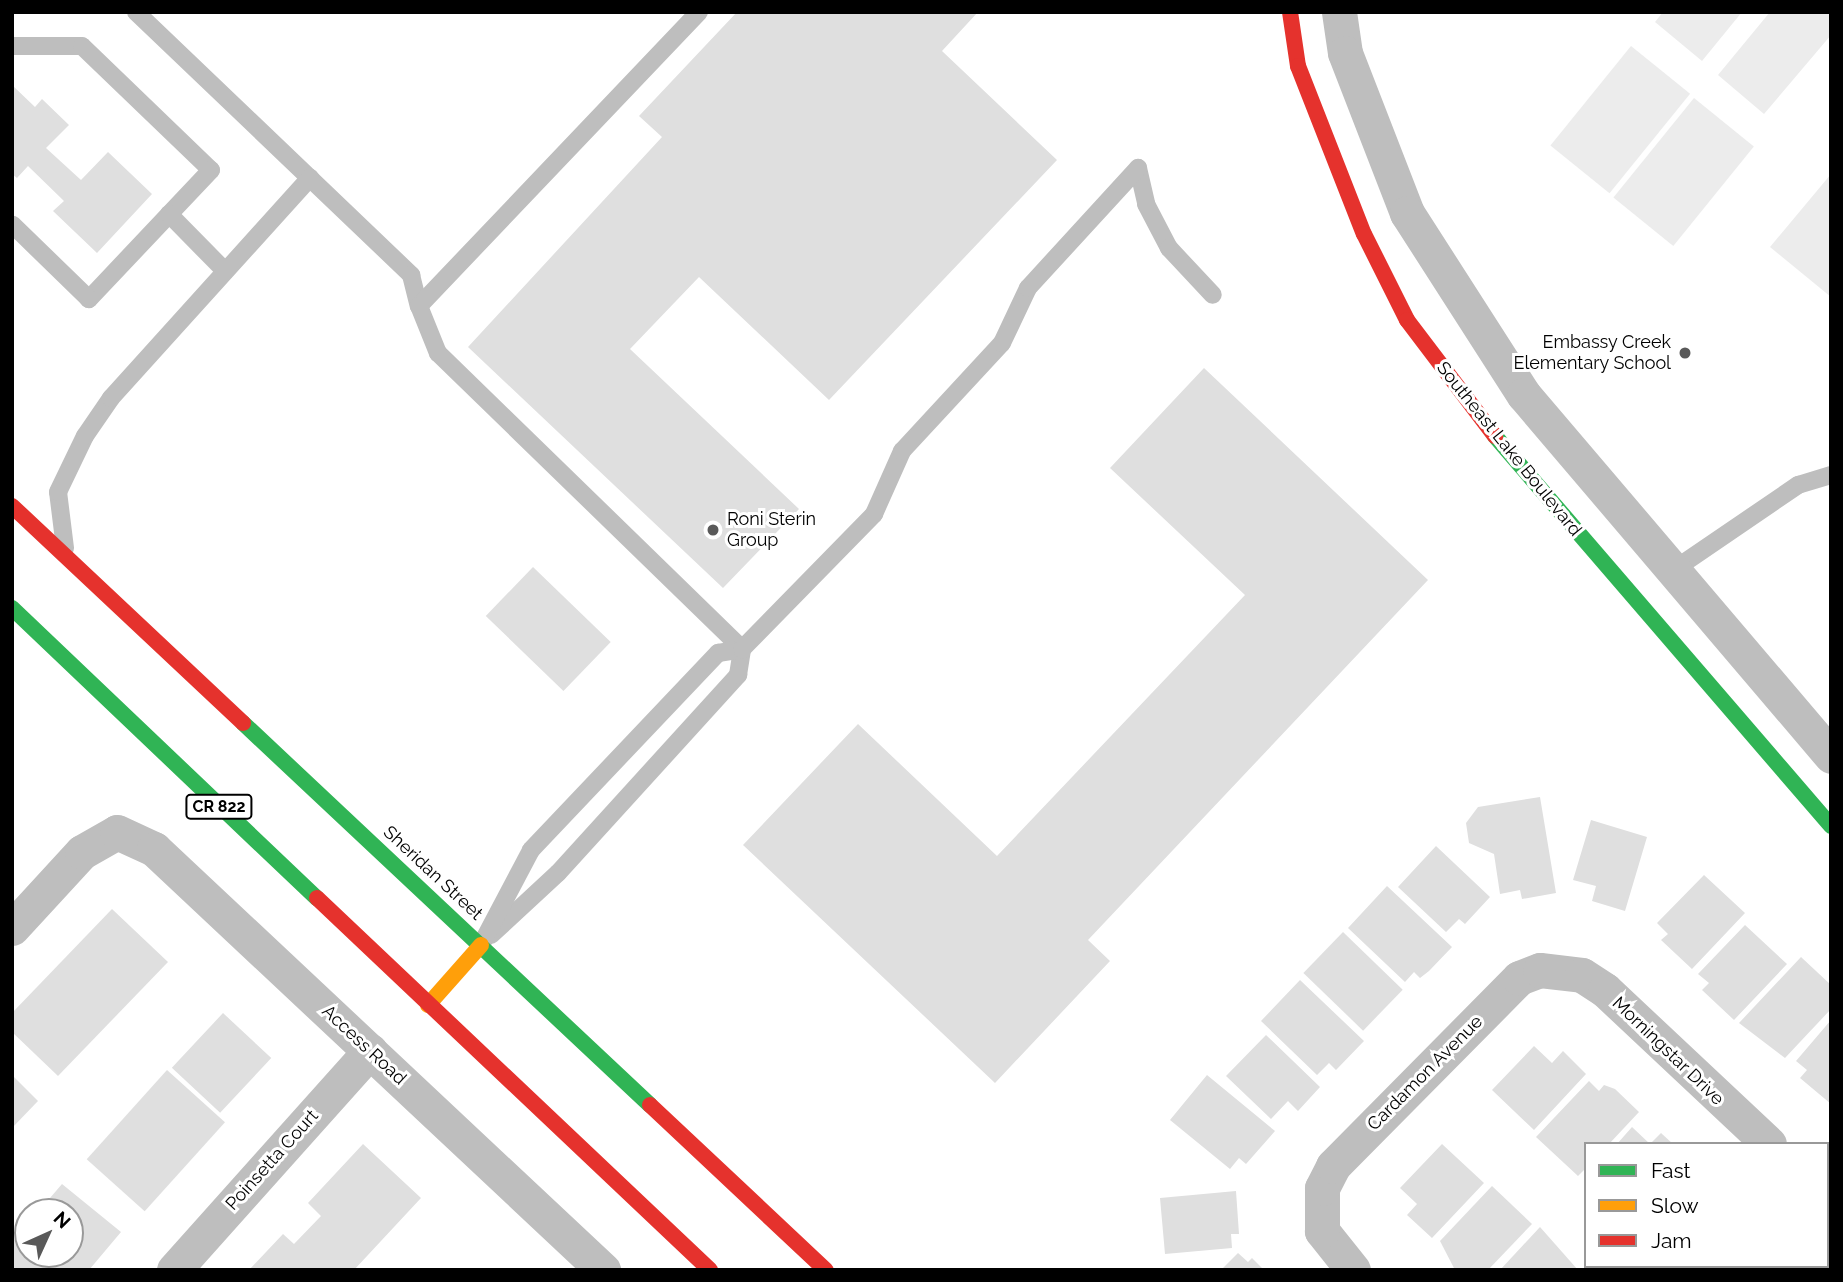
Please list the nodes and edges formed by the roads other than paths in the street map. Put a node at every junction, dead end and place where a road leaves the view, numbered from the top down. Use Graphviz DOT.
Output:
graph roads {
  1 [pos="136,12"];
  2 [pos="699,12"];
  3 [pos="1290,12"];
  4 [pos="1339,12"];
  5 [pos="12,46"];
  6 [pos="310,178"];
  7 [pos="169,214"];
  8 [pos="12,224"];
  9 [pos="225,271"];
  10 [pos="1213,295"];
  11 [pos="419,306"];
  12 [pos="1831,475"];
  13 [pos="12,506"];
  14 [pos="65,555"];
  15 [pos="1672,571"];
  16 [pos="12,608"];
  17 [pos="741,649"];
  18 [pos="1831,756"];
  19 [pos="1831,826"];
  20 [pos="12,928"];
  21 [pos="481,945"];
  22 [pos="1561,970"];
  23 [pos="428,1005"];
  24 [pos="370,1051"];
  25 [pos="1767,1142"];
  26 [pos="174,1270"];
  27 [pos="603,1270"];
  28 [pos="710,1270"];
  29 [pos="826,1270"];
  30 [pos="1353,1270"];
  1 -- 6 [label="lane"];
  2 -- 11 [label="lane"];
  3 -- 19 [label="main road, Southeast Lake Boulevard"];
  4 -- 15 [label="street"];
  5 -- 7 [label="lane"];
  6 -- 9 [label="lane"];
  6 -- 11 [label="lane"];
  7 -- 8 [label="lane"];
  7 -- 9 [label="lane"];
  9 -- 14 [label="lane"];
  10 -- 17 [label="lane"];
  11 -- 17 [label="lane"];
  12 -- 15 [label="lane"];
  13 -- 14 [label="main road, Sheridan Street"];
  14 -- 21 [label="main road, Sheridan Street"];
  15 -- 18 [label="street"];
  16 -- 23 [label="main road, CR 822"];
  17 -- 21 [label="lane"];
  17 -- 21 [label="lane"];
  20 -- 24 [label="street, Access Road"];
  21 -- 23 [label="main road"];
  21 -- 29 [label="main road, Sheridan Street"];
  22 -- 25 [label="street, Morningstar Drive"];
  22 -- 30 [label="street, Cardamon Avenue"];
  23 -- 28 [label="main road, CR 822"];
  24 -- 26 [label="street, Poinsetta Court"];
  24 -- 27 [label="street, Access Road"];
}
